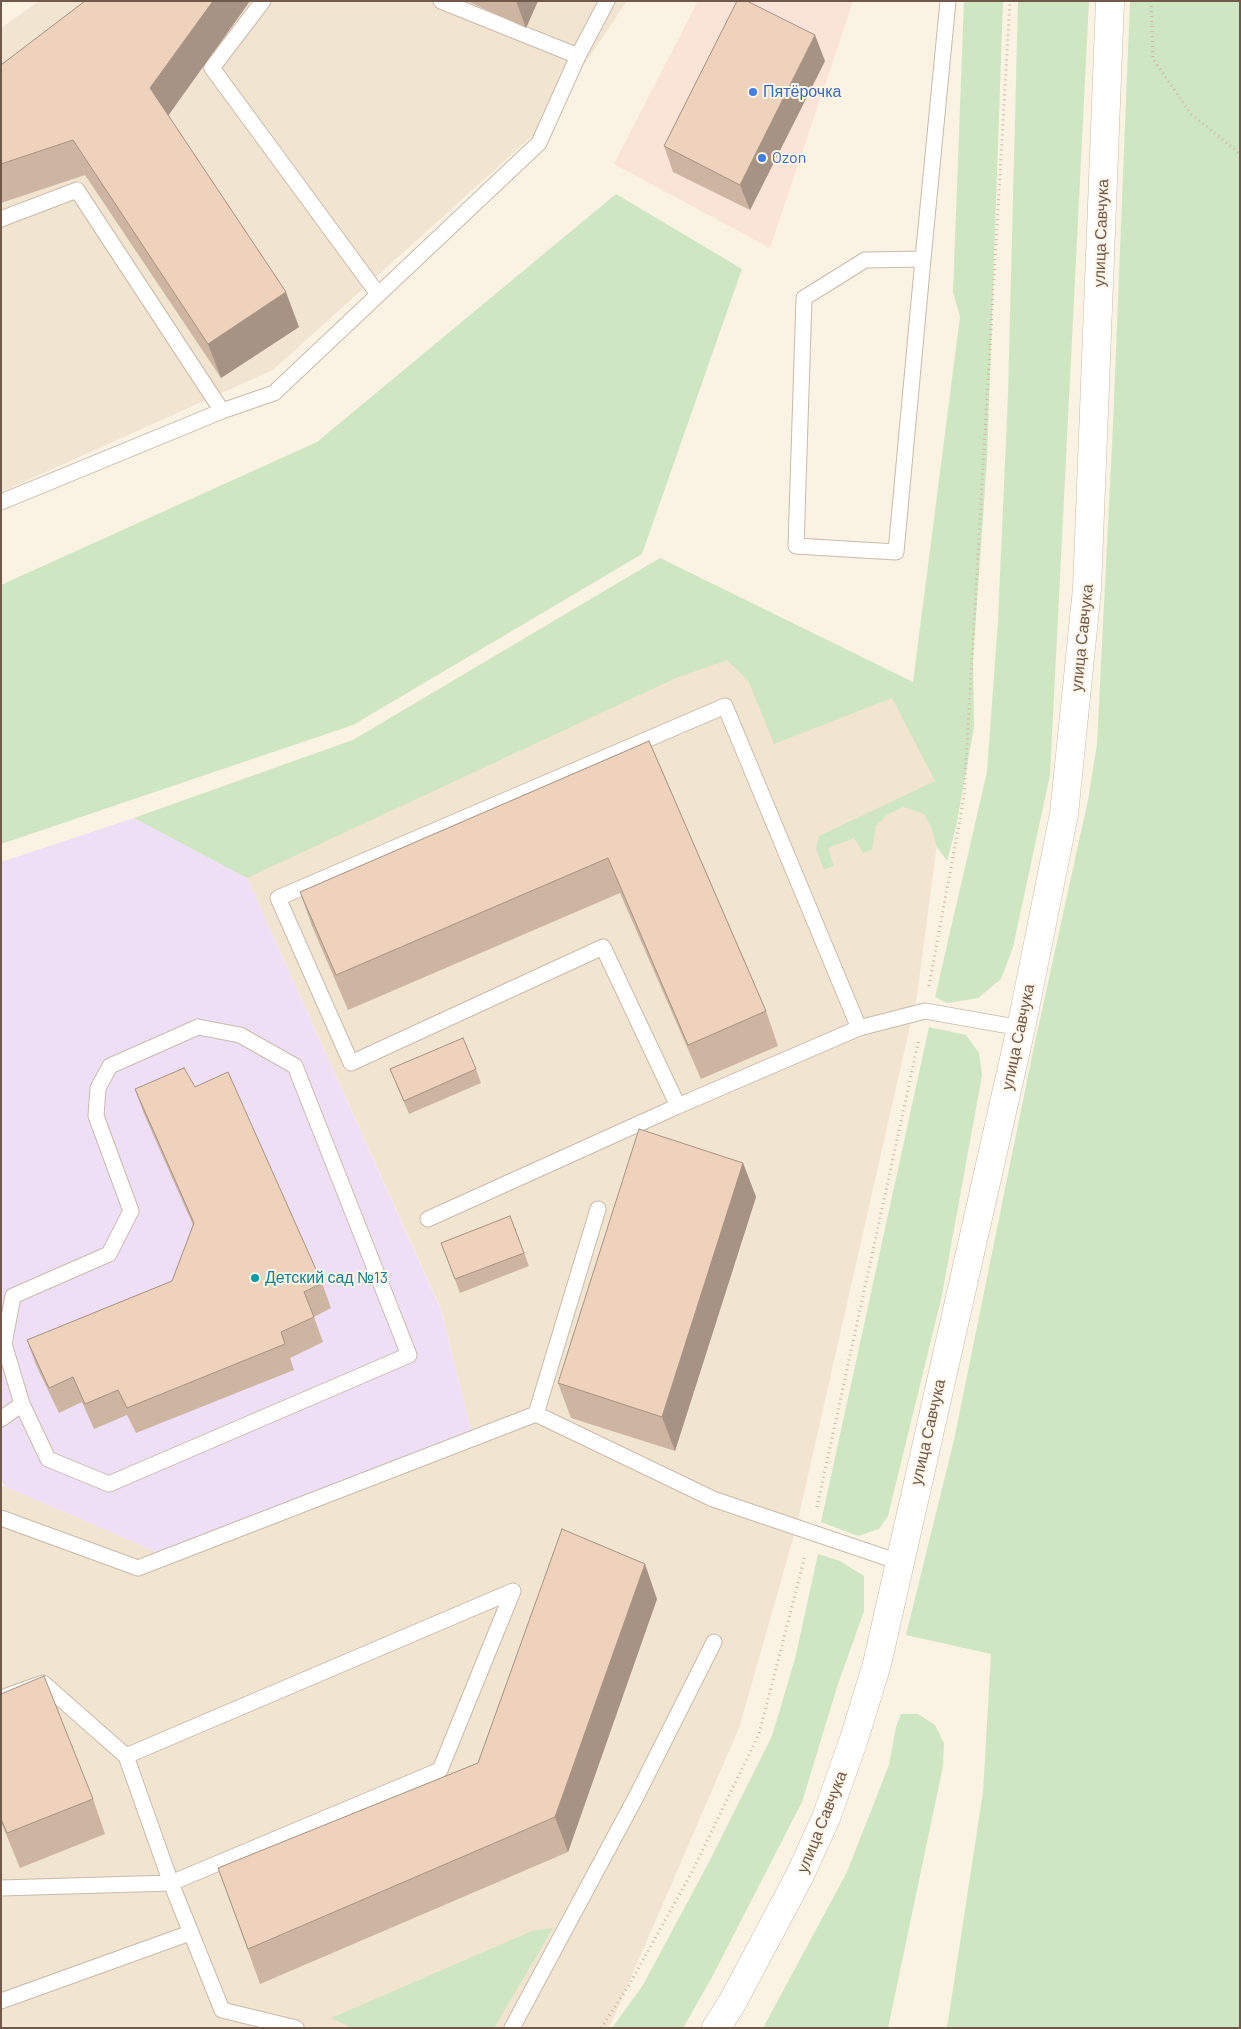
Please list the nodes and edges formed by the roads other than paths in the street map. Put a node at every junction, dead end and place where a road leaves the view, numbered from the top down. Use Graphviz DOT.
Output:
graph roads {
  1 [pos="263,1"];
  2 [pos="441,1"];
  3 [pos="608,1"];
  4 [pos="948,1"];
  5 [pos="1110,1"];
  6 [pos="578,56"];
  7 [pos="1,219"];
  8 [pos="923,259"];
  9 [pos="378,294"];
  10 [pos="222,411"];
  11 [pos="1,502"];
  12 [pos="859,1028"];
  13 [pos="1021,1028"];
  14 [pos="678,1106"];
  15 [pos="598,1209"];
  16 [pos="428,1219"];
  17 [pos="22,1404"];
  18 [pos="536,1414"];
  19 [pos="1,1419"];
  20 [pos="1,1518"];
  21 [pos="899,1562"];
  22 [pos="714,1642"];
  23 [pos="1,1698"];
  24 [pos="126,1756"];
  25 [pos="171,1883"];
  26 [pos="1,1888"];
  27 [pos="190,1933"];
  28 [pos="1,2001"];
  29 [pos="296,2028"];
  30 [pos="512,2028"];
  31 [pos="716,2028"];
  1 -- 9 [label="lane"];
  2 -- 6 [label="lane"];
  3 -- 6 [label="lane"];
  4 -- 8 [label="lane"];
  5 -- 13 [label="street, улица Савчука"];
  6 -- 9 [label="lane"];
  7 -- 10 [label="lane"];
  8 -- 8 [label="lane"];
  9 -- 10 [label="lane"];
  10 -- 11 [label="lane"];
  12 -- 13 [label="lane"];
  12 -- 14 [label="lane"];
  12 -- 14 [label="lane"];
  13 -- 21 [label="street, улица Савчука"];
  14 -- 16 [label="lane"];
  15 -- 18 [label="lane"];
  17 -- 17 [label="lane"];
  17 -- 19 [label="lane"];
  18 -- 20 [label="lane"];
  18 -- 21 [label="lane"];
  21 -- 31 [label="street, улица Савчука"];
  22 -- 30 [label="lane"];
  23 -- 24 [label="lane"];
  24 -- 25 [label="lane"];
  24 -- 25 [label="lane"];
  25 -- 26 [label="lane"];
  25 -- 27 [label="lane"];
  27 -- 28 [label="lane"];
  27 -- 29 [label="lane"];
}
